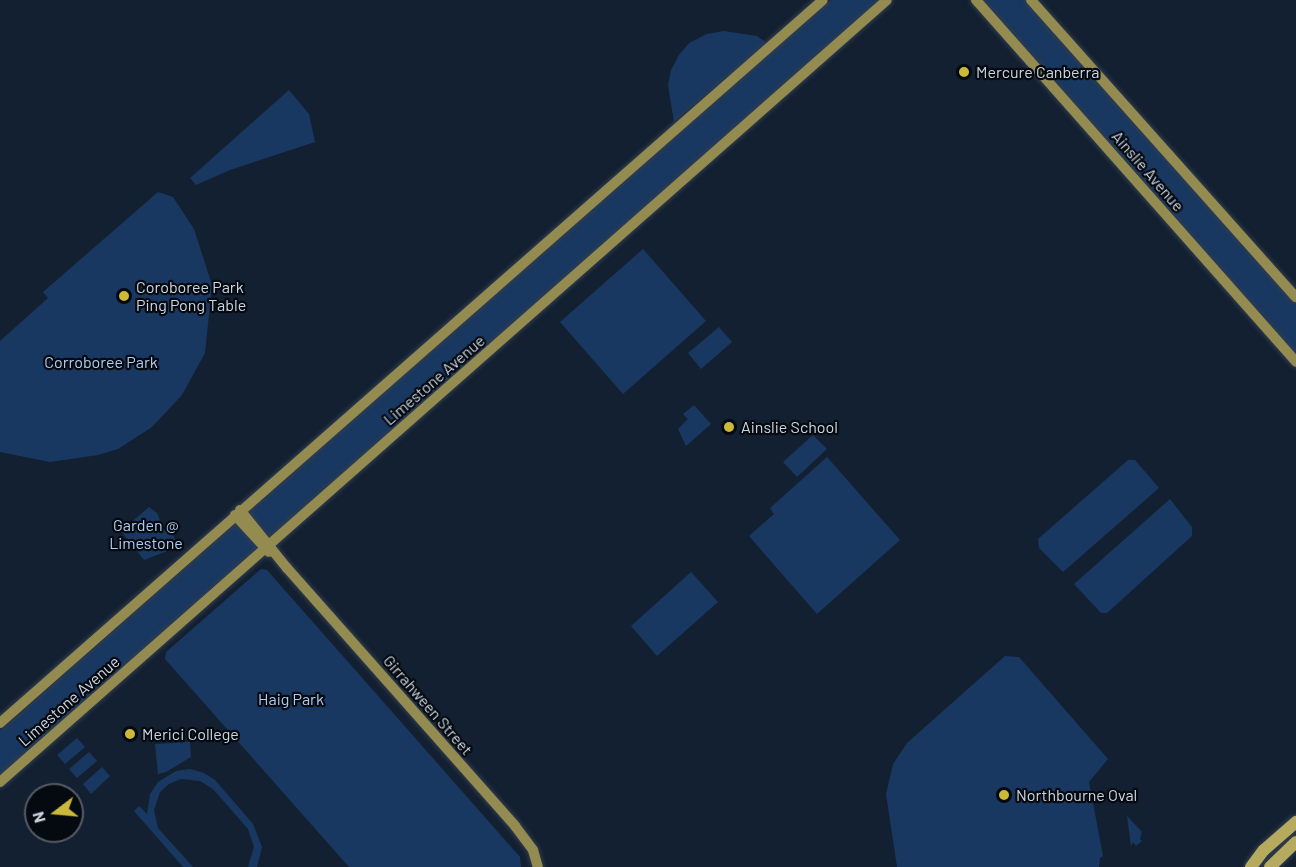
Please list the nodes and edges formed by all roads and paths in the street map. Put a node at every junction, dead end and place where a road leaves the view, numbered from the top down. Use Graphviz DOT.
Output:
graph roads {
  1 [pos="823,0"];
  2 [pos="887,0"];
  3 [pos="976,0"];
  4 [pos="1031,0"];
  5 [pos="1296,297"];
  6 [pos="1296,362"];
  7 [pos="238,513"];
  8 [pos="267,546"];
  9 [pos="0,723"];
  10 [pos="0,782"];
  11 [pos="1296,822"];
  12 [pos="1296,842"];
  13 [pos="538,867"];
  14 [pos="1251,867"];
  15 [pos="1270,867"];
  1 -- 7 [label="main road, Limestone Avenue"];
  2 -- 8 [label="main road, Limestone Avenue"];
  3 -- 6 [label="main road, Ainslie Avenue"];
  4 -- 5 [label="main road, Ainslie Avenue"];
  7 -- 8 [label="main road, Girrahween Street"];
  7 -- 9 [label="main road, Limestone Avenue"];
  8 -- 10 [label="main road, Limestone Avenue"];
  8 -- 13 [label="main road, Girrahween Street"];
  11 -- 14 [label="main road"];
  12 -- 15 [label="main road"];
}
